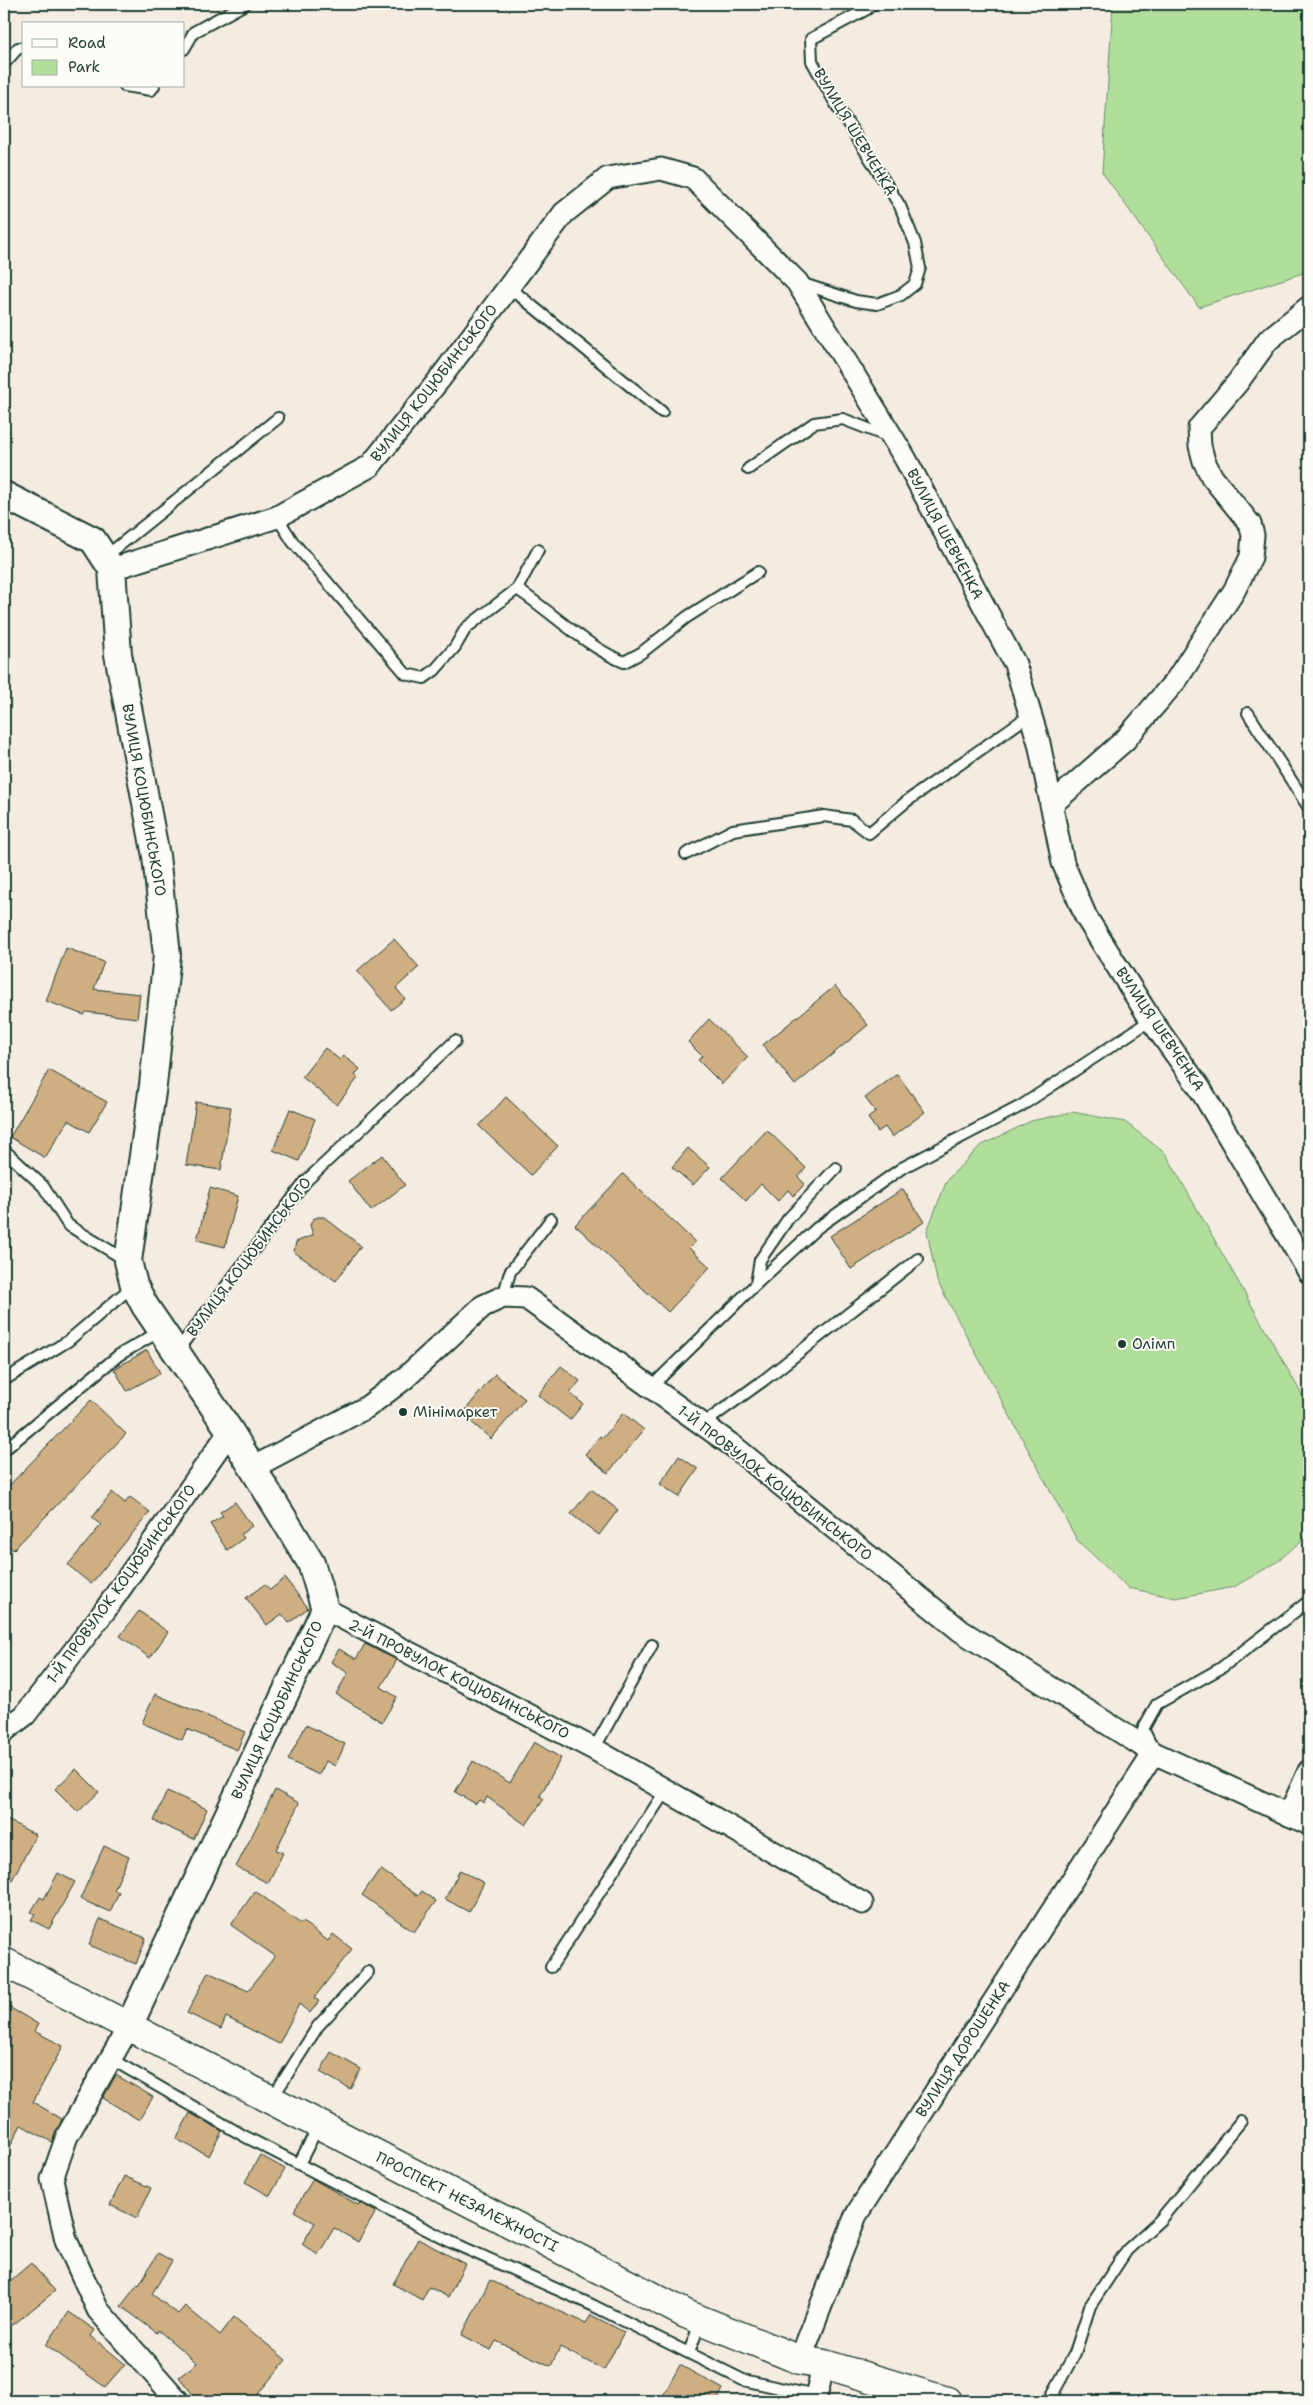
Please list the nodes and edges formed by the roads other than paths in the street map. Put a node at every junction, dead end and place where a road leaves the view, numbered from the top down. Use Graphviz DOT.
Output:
graph roads {
  1 [pos="245,4"];
  2 [pos="872,4"];
  3 [pos="185,47"];
  4 [pos="22,48"];
  5 [pos="4,64"];
  6 [pos="138,88"];
  7 [pos="152,88"];
  8 [pos="660,169"];
  9 [pos="797,282"];
  10 [pos="509,287"];
  11 [pos="1309,307"];
  12 [pos="662,412"];
  13 [pos="278,418"];
  14 [pos="892,438"];
  15 [pos="748,469"];
  16 [pos="4,495"];
  17 [pos="277,517"];
  18 [pos="538,550"];
  19 [pos="108,564"];
  20 [pos="758,572"];
  21 [pos="516,589"];
  22 [pos="1248,713"];
  23 [pos="1030,715"];
  24 [pos="1051,805"];
  25 [pos="1309,808"];
  26 [pos="686,854"];
  27 [pos="1151,1020"];
  28 [pos="456,1041"];
  29 [pos="4,1150"];
  30 [pos="836,1168"];
  31 [pos="551,1220"];
  32 [pos="1301,1237"];
  33 [pos="918,1259"];
  34 [pos="1309,1272"];
  35 [pos="131,1273"];
  36 [pos="756,1284"];
  37 [pos="503,1297"];
  38 [pos="162,1330"];
  39 [pos="177,1352"];
  40 [pos="4,1380"];
  41 [pos="651,1387"];
  42 [pos="703,1424"];
  43 [pos="230,1431"];
  44 [pos="4,1450"];
  45 [pos="254,1467"];
  46 [pos="1309,1601"];
  47 [pos="325,1609"];
  48 [pos="652,1645"];
  49 [pos="4,1731"];
  50 [pos="594,1749"];
  51 [pos="1154,1753"];
  52 [pos="1309,1772"];
  53 [pos="666,1790"];
  54 [pos="1289,1815"];
  55 [pos="1309,1824"];
  56 [pos="862,1903"];
  57 [pos="4,1962"];
  58 [pos="551,1967"];
  59 [pos="368,1972"];
  60 [pos="128,2028"];
  61 [pos="111,2059"];
  62 [pos="270,2101"];
  63 [pos="1241,2121"];
  64 [pos="319,2126"];
  65 [pos="299,2164"];
  66 [pos="701,2321"];
  67 [pos="689,2352"];
  68 [pos="812,2362"];
  69 [pos="815,2399"];
  70 [pos="178,2401"];
  71 [pos="947,2401"];
  72 [pos="1049,2401"];
  1 -- 3 [label="lane"];
  2 -- 9 [label="lane, ВУЛИЦЯ ШЕВЧЕНКА"];
  4 -- 5 [label="lane"];
  6 -- 7 [label="lane"];
  8 -- 9 [label="street, ВУЛИЦЯ ШЕВЧЕНКА"];
  8 -- 10 [label="street, ВУЛИЦЯ КОЦЮБИНСЬКОГО"];
  9 -- 14 [label="street, ВУЛИЦЯ ШЕВЧЕНКА"];
  10 -- 12 [label="lane"];
  10 -- 17 [label="street, ВУЛИЦЯ КОЦЮБИНСЬКОГО"];
  11 -- 24 [label="street"];
  13 -- 19 [label="lane"];
  14 -- 15 [label="lane"];
  14 -- 23 [label="street, ВУЛИЦЯ ШЕВЧЕНКА"];
  16 -- 19 [label="street"];
  17 -- 19 [label="street, ВУЛИЦЯ КОЦЮБИНСЬКОГО"];
  17 -- 21 [label="lane"];
  18 -- 21 [label="lane"];
  19 -- 35 [label="street, ВУЛИЦЯ КОЦЮБИНСЬКОГО"];
  20 -- 21 [label="lane"];
  22 -- 25 [label="lane"];
  23 -- 24 [label="street, ВУЛИЦЯ ШЕВЧЕНКА"];
  23 -- 26 [label="lane"];
  24 -- 27 [label="street, ВУЛИЦЯ ШЕВЧЕНКА"];
  27 -- 32 [label="street, ВУЛИЦЯ ШЕВЧЕНКА"];
  27 -- 36 [label="lane"];
  28 -- 39 [label="lane, ВУЛИЦЯ КОЦЮБИНСЬКОГО"];
  29 -- 35 [label="lane, ВУЛИЦЯ КОЦЮБИНСЬКОГО"];
  30 -- 36 [label="lane"];
  31 -- 37 [label="lane"];
  32 -- 34 [label="street, ВУЛИЦЯ ШЕВЧЕНКА"];
  33 -- 42 [label="lane"];
  35 -- 38 [label="street, ВУЛИЦЯ КОЦЮБИНСЬКОГО"];
  35 -- 40 [label="lane"];
  36 -- 41 [label="lane"];
  37 -- 41 [label="street, 1-Й ПРОВУЛОК КОЦЮБИНСЬКОГО"];
  37 -- 45 [label="street"];
  38 -- 39 [label="street, ВУЛИЦЯ КОЦЮБИНСЬКОГО"];
  38 -- 44 [label="lane"];
  39 -- 43 [label="street, ВУЛИЦЯ КОЦЮБИНСЬКОГО"];
  41 -- 42 [label="street, 1-Й ПРОВУЛОК КОЦЮБИНСЬКОГО"];
  42 -- 51 [label="street, 1-Й ПРОВУЛОК КОЦЮБИНСЬКОГО"];
  43 -- 45 [label="street, ВУЛИЦЯ КОЦЮБИНСЬКОГО"];
  43 -- 49 [label="street, 1-Й ПРОВУЛОК КОЦЮБИНСЬКОГО"];
  45 -- 47 [label="street, ВУЛИЦЯ КОЦЮБИНСЬКОГО"];
  46 -- 51 [label="lane"];
  47 -- 50 [label="street, 2-Й ПРОВУЛОК КОЦЮБИНСЬКОГО"];
  47 -- 60 [label="street, ВУЛИЦЯ КОЦЮБИНСЬКОГО"];
  48 -- 50 [label="lane"];
  50 -- 53 [label="street, 2-Й ПРОВУЛОК КОЦЮБИНСЬКОГО"];
  51 -- 54 [label="street, 1-Й ПРОВУЛОК КОЦЮБИНСЬКОГО"];
  51 -- 68 [label="street, ВУЛИЦЯ ДОРОШЕНКА"];
  52 -- 54 [label="street"];
  53 -- 56 [label="street, 2-Й ПРОВУЛОК КОЦЮБИНСЬКОГО"];
  53 -- 58 [label="lane"];
  54 -- 55 [label="street, 1-Й ПРОВУЛОК КОЦЮБИНСЬКОГО"];
  57 -- 60 [label="main road, ПРОСПЕКТ НЕЗАЛЕЖНОСТІ"];
  59 -- 62 [label="lane"];
  60 -- 61 [label="street"];
  60 -- 62 [label="main road, ПРОСПЕКТ НЕЗАЛЕЖНОСТІ"];
  61 -- 65 [label="lane"];
  61 -- 70 [label="street"];
  62 -- 64 [label="main road, ПРОСПЕКТ НЕЗАЛЕЖНОСТІ"];
  63 -- 72 [label="lane"];
  64 -- 65 [label="lane"];
  64 -- 66 [label="main road, ПРОСПЕКТ НЕЗАЛЕЖНОСТІ"];
  65 -- 67 [label="lane"];
  66 -- 67 [label="lane"];
  66 -- 68 [label="main road, ПРОСПЕКТ НЕЗАЛЕЖНОСТІ"];
  67 -- 69 [label="lane"];
  68 -- 69 [label="street, ВУЛИЦЯ ДОРОШЕНКА"];
  68 -- 71 [label="main road, ПРОСПЕКТ НЕЗАЛЕЖНОСТІ"];
}
